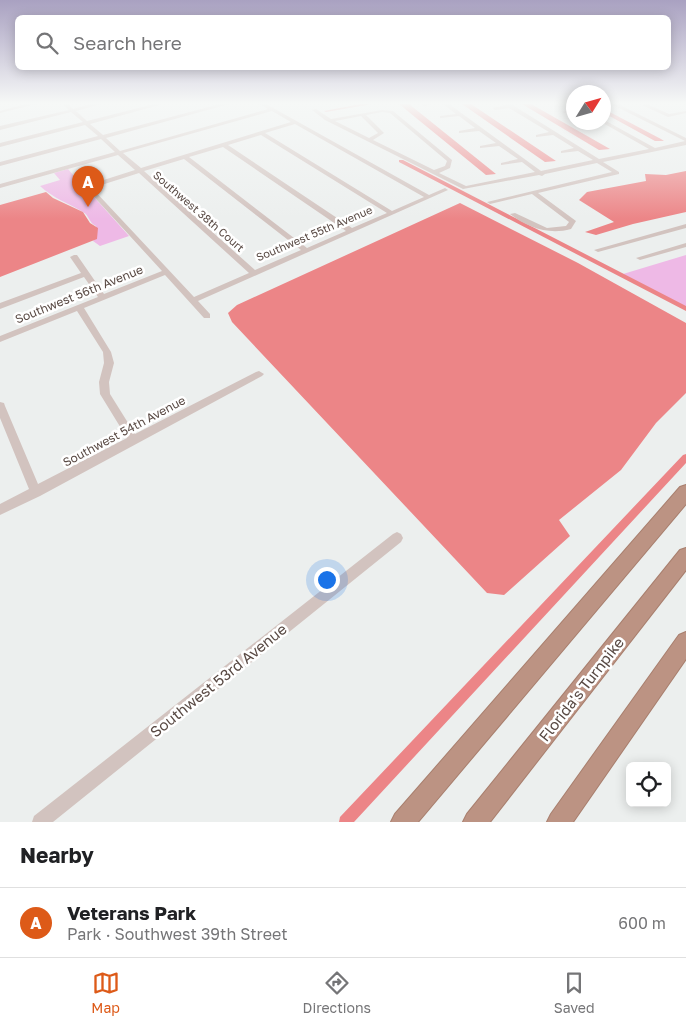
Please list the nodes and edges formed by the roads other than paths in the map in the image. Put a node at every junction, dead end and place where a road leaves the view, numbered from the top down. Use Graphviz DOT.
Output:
graph roads {
  1 [pos="82,142"];
  2 [pos="108,142"];
  3 [pos="154,142"];
  4 [pos="229,142"];
  5 [pos="276,142"];
  6 [pos="329,142"];
  7 [pos="374,142"];
  8 [pos="427,142"];
  9 [pos="568,142"];
  10 [pos="641,142"];
  11 [pos="684,142"];
  12 [pos="223,144"];
  13 [pos="500,144"];
  14 [pos="482,147"];
  15 [pos="580,149"];
  16 [pos="654,149"];
  17 [pos="119,152"];
  18 [pos="563,152"];
  19 [pos="184,156"];
  20 [pos="523,160"];
  21 [pos="598,161"];
  22 [pos="0,164"];
  23 [pos="503,164"];
  24 [pos="137,170"];
  25 [pos="432,173"];
  26 [pos="541,173"];
  27 [pos="1,183"];
  28 [pos="445,190"];
  29 [pos="534,193"];
  30 [pos="429,197"];
  31 [pos="490,202"];
  32 [pos="390,213"];
  33 [pos="514,214"];
  34 [pos="686,226"];
  35 [pos="350,230"];
  36 [pos="686,245"];
  37 [pos="305,250"];
  38 [pos="598,250"];
  39 [pos="74,257"];
  40 [pos="640,258"];
  41 [pos="167,272"];
  42 [pos="253,272"];
  43 [pos="86,274"];
  44 [pos="103,298"];
  45 [pos="193,300"];
  46 [pos="0,306"];
  47 [pos="79,307"];
  48 [pos="207,316"];
  49 [pos="0,339"];
  50 [pos="259,374"];
  51 [pos="0,407"];
  52 [pos="133,440"];
  53 [pos="36,492"];
  54 [pos="686,492"];
  55 [pos="0,510"];
  56 [pos="397,538"];
  57 [pos="686,556"];
  58 [pos="686,642"];
  59 [pos="40,822"];
  60 [pos="403,822"];
  61 [pos="475,822"];
  62 [pos="559,822"];
  1 -- 22 [label="street"];
  2 -- 17 [label="street, Southwest 38th Court"];
  3 -- 17 [label="street"];
  4 -- 12 [label="street"];
  5 -- 32 [label="street"];
  6 -- 30 [label="street"];
  7 -- 25 [label="street"];
  8 -- 25 [label="street"];
  9 -- 15 [label="street"];
  10 -- 16 [label="street"];
  11 -- 16 [label="street"];
  12 -- 19 [label="street"];
  12 -- 35 [label="street"];
  13 -- 14 [label="street"];
  13 -- 20 [label="street"];
  15 -- 18 [label="street"];
  15 -- 21 [label="street"];
  16 -- 21 [label="street"];
  17 -- 24 [label="street, Southwest 38th Court"];
  17 -- 27 [label="street"];
  19 -- 24 [label="street"];
  19 -- 37 [label="street"];
  20 -- 23 [label="street"];
  20 -- 26 [label="street"];
  21 -- 26 [label="street"];
  21 -- 29 [label="street"];
  24 -- 41 [label="street"];
  24 -- 42 [label="street, Southwest 38th Court"];
  25 -- 26 [label="street"];
  28 -- 30 [label="street, Southwest 55th Avenue"];
  29 -- 31 [label="street"];
  29 -- 33 [label="street"];
  30 -- 32 [label="street, Southwest 55th Avenue"];
  32 -- 35 [label="street, Southwest 55th Avenue"];
  34 -- 38 [label="street"];
  35 -- 37 [label="street, Southwest 55th Avenue"];
  36 -- 40 [label="street"];
  37 -- 42 [label="street, Southwest 55th Avenue"];
  39 -- 43 [label="street"];
  41 -- 44 [label="street, Southwest 56th Avenue"];
  41 -- 45 [label="street"];
  42 -- 45 [label="street, Southwest 55th Avenue"];
  43 -- 44 [label="street"];
  43 -- 46 [label="street"];
  44 -- 47 [label="street, Southwest 56th Avenue"];
  45 -- 48 [label="street"];
  47 -- 49 [label="street, Southwest 56th Avenue"];
  47 -- 52 [label="street"];
  50 -- 52 [label="street, Southwest 54th Avenue"];
  51 -- 53 [label="street"];
  52 -- 53 [label="street, Southwest 54th Avenue"];
  53 -- 55 [label="street, Southwest 54th Avenue"];
  54 -- 60 [label="highway"];
  56 -- 59 [label="street, Southwest 53rd Avenue"];
  57 -- 61 [label="highway, Florida's Turnpike"];
  58 -- 62 [label="highway"];
}
